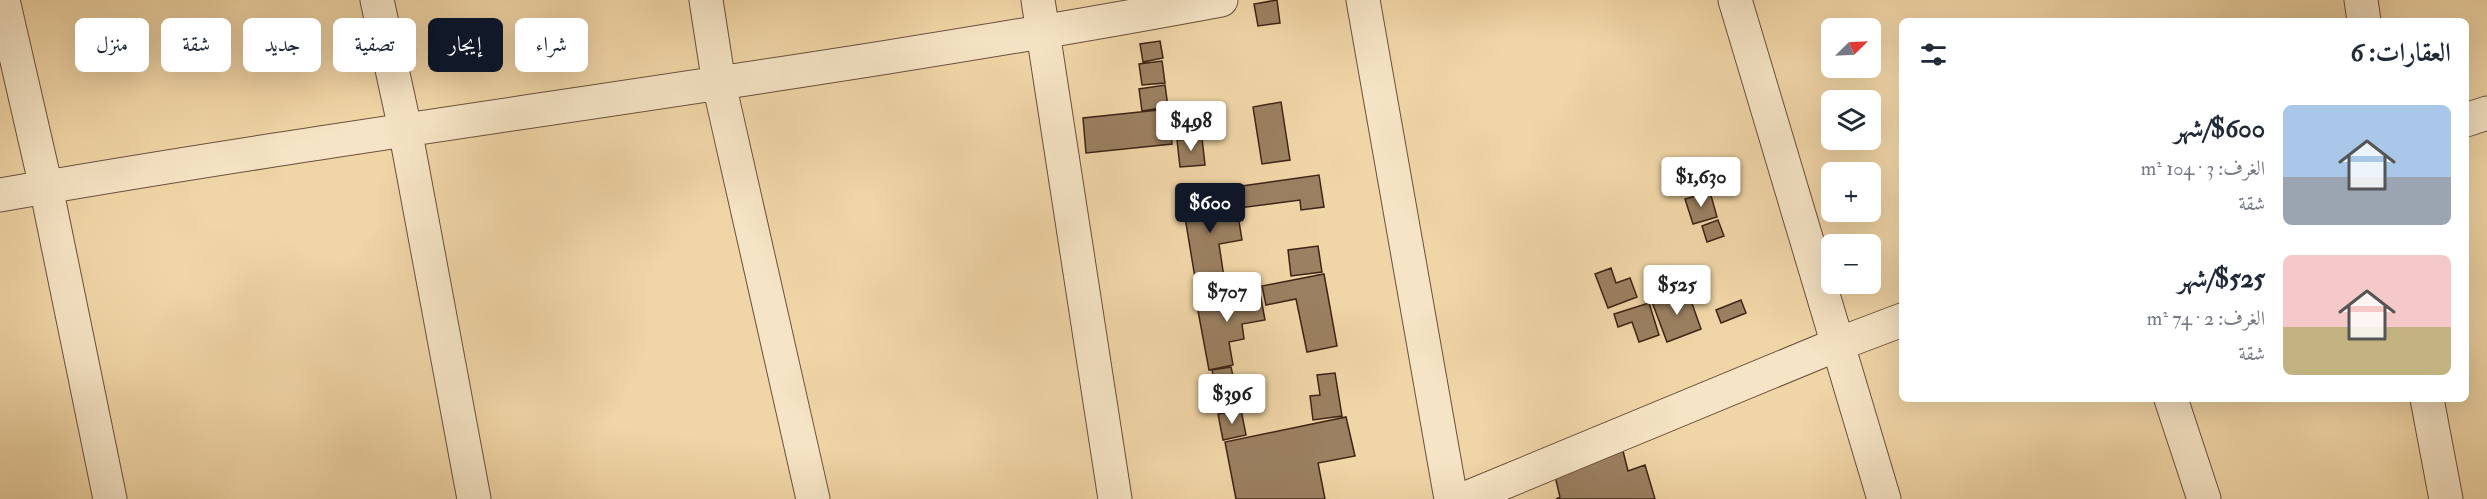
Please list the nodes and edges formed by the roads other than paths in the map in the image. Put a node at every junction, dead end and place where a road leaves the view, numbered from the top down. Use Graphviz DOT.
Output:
graph roads {
  1 [pos="3,0"];
  2 [pos="377,0"];
  3 [pos="706,0"];
  4 [pos="1038,0"];
  5 [pos="1221,0"];
  6 [pos="1363,0"];
  7 [pos="1735,0"];
  8 [pos="2361,0"];
  9 [pos="2364,18"];
  10 [pos="1043,33"];
  11 [pos="719,84"];
  12 [pos="2487,113"];
  13 [pos="2469,119"];
  14 [pos="405,129"];
  15 [pos="46,187"];
  16 [pos="0,195"];
  17 [pos="1899,321"];
  18 [pos="1836,345"];
  19 [pos="2172,402"];
  20 [pos="2428,402"];
  21 [pos="110,499"];
  22 [pos="474,499"];
  23 [pos="813,499"];
  24 [pos="1115,499"];
  25 [pos="1451,499"];
  26 [pos="1464,499"];
  27 [pos="1884,499"];
  28 [pos="2204,499"];
  29 [pos="2446,499"];
  1 -- 15 [label="street"];
  2 -- 14 [label="street"];
  3 -- 11 [label="street"];
  4 -- 10 [label="street"];
  5 -- 10 [label="street"];
  6 -- 25 [label="street"];
  7 -- 18 [label="street"];
  8 -- 9 [label="street"];
  10 -- 11 [label="street"];
  10 -- 24 [label="street"];
  11 -- 14 [label="street"];
  11 -- 23 [label="street"];
  12 -- 13 [label="street"];
  14 -- 15 [label="street"];
  14 -- 22 [label="street"];
  15 -- 16 [label="street"];
  15 -- 21 [label="street"];
  17 -- 18 [label="street"];
  18 -- 26 [label="street"];
  18 -- 27 [label="street"];
  19 -- 28 [label="street"];
  20 -- 29 [label="street"];
}
